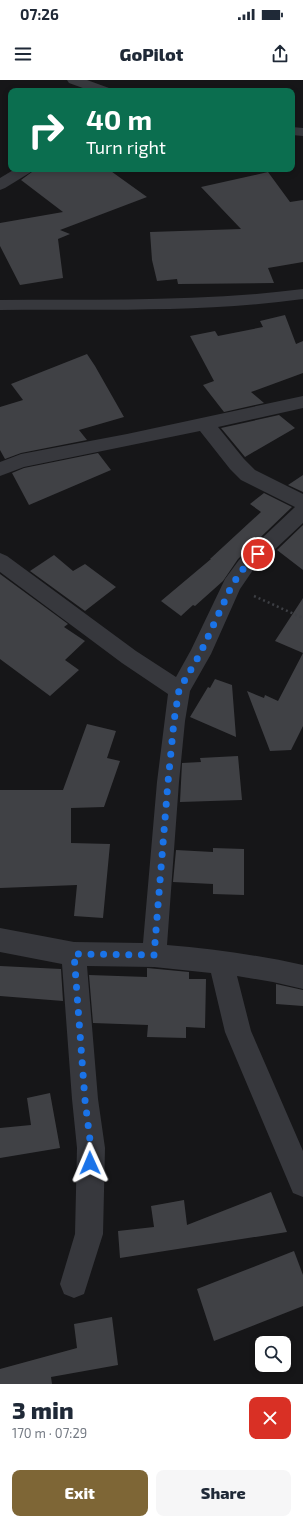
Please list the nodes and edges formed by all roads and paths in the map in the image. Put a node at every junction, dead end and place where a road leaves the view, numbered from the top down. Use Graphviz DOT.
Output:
graph roads {
  1 [pos="74,80"];
  2 [pos="96,88"];
  3 [pos="21,172"];
  4 [pos="0,185"];
  5 [pos="303,294"];
  6 [pos="0,305"];
  7 [pos="303,402"];
  8 [pos="205,424"];
  9 [pos="0,469"];
  10 [pos="303,502"];
  11 [pos="303,511"];
  12 [pos="0,561"];
  13 [pos="232,585"];
  14 [pos="303,618"];
  15 [pos="179,690"];
  16 [pos="0,940"];
  17 [pos="74,954"];
  18 [pos="154,955"];
  19 [pos="221,962"];
  20 [pos="303,977"];
  21 [pos="303,1183"];
  22 [pos="74,1284"];
  1 -- 2 [label="street"];
  3 -- 4 [label="street"];
  5 -- 6 [label="street"];
  7 -- 8 [label="street"];
  8 -- 9 [label="street"];
  8 -- 10 [label="street"];
  11 -- 13 [label="street"];
  12 -- 15 [label="street"];
  13 -- 14 [label="path"];
  13 -- 15 [label="street"];
  15 -- 18 [label="street"];
  16 -- 17 [label="street"];
  17 -- 18 [label="street"];
  17 -- 22 [label="street"];
  18 -- 19 [label="street"];
  19 -- 20 [label="street"];
  19 -- 21 [label="street"];
}
